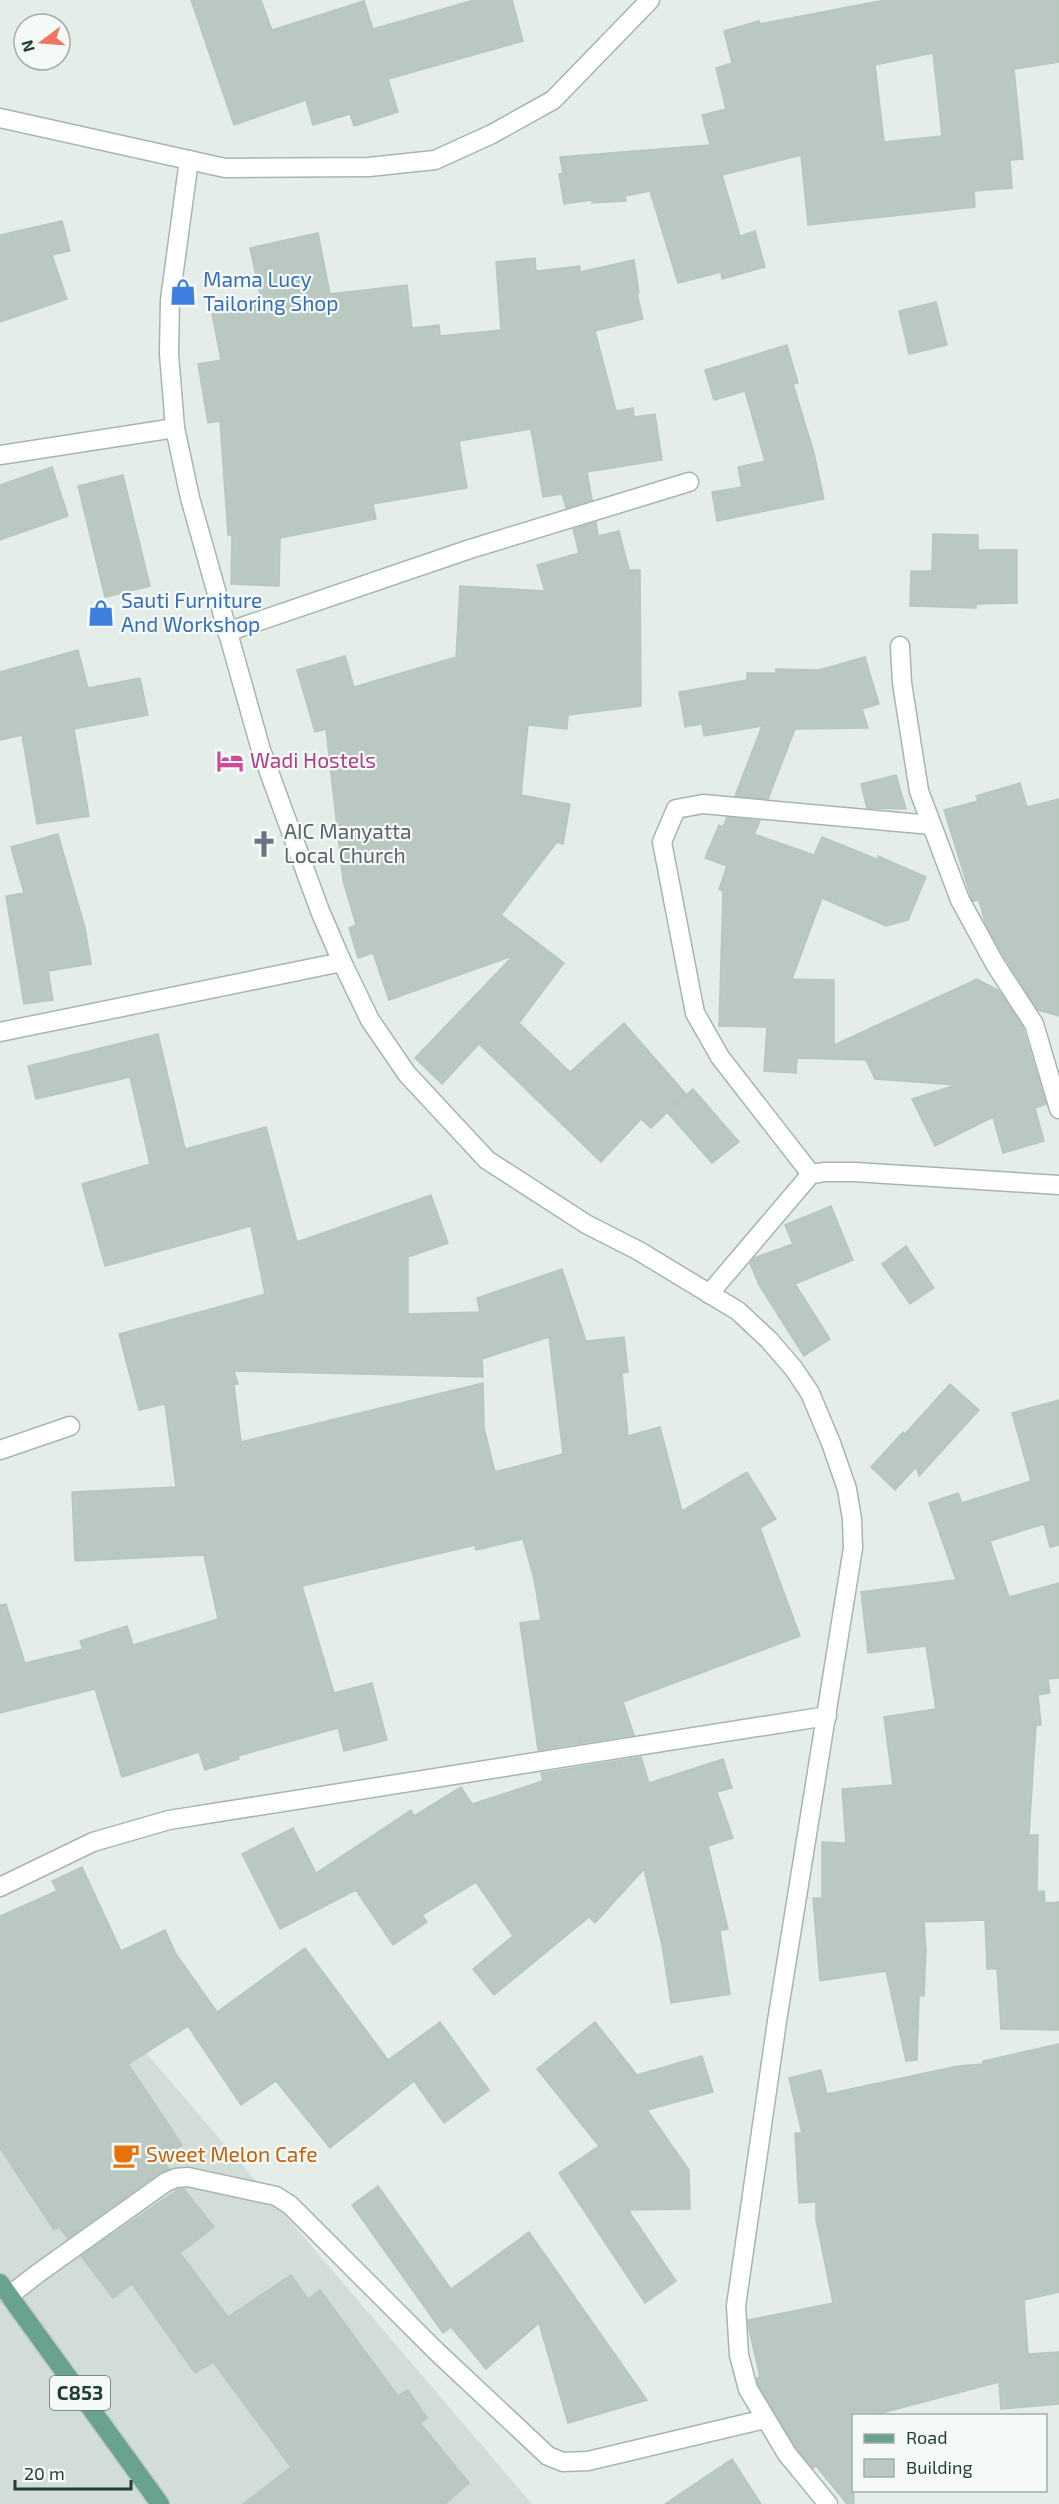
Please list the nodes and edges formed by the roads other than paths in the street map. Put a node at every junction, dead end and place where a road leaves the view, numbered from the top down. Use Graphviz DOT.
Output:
graph roads {
  1 [pos="650,0"];
  2 [pos="0,118"];
  3 [pos="189,160"];
  4 [pos="175,428"];
  5 [pos="0,455"];
  6 [pos="689,482"];
  7 [pos="227,632"];
  8 [pos="900,646"];
  9 [pos="932,825"];
  10 [pos="342,962"];
  11 [pos="0,1032"];
  12 [pos="1059,1109"];
  13 [pos="811,1174"];
  14 [pos="1059,1185"];
  15 [pos="709,1294"];
  16 [pos="70,1426"];
  17 [pos="0,1450"];
  18 [pos="827,1716"];
  19 [pos="0,1887"];
  20 [pos="5,2289"];
  21 [pos="765,2419"];
  22 [pos="160,2504"];
  23 [pos="828,2504"];
  1 -- 3 [label="street"];
  2 -- 3 [label="street"];
  3 -- 4 [label="street"];
  4 -- 5 [label="street"];
  4 -- 7 [label="street"];
  6 -- 7 [label="street"];
  7 -- 10 [label="street"];
  8 -- 9 [label="street"];
  9 -- 12 [label="street"];
  9 -- 13 [label="street"];
  10 -- 11 [label="street"];
  10 -- 15 [label="street"];
  13 -- 14 [label="street"];
  13 -- 15 [label="street"];
  15 -- 18 [label="street"];
  16 -- 17 [label="street"];
  18 -- 19 [label="street"];
  18 -- 21 [label="street"];
  20 -- 21 [label="street"];
  20 -- 22 [label="main road, C853"];
  21 -- 23 [label="street"];
}
